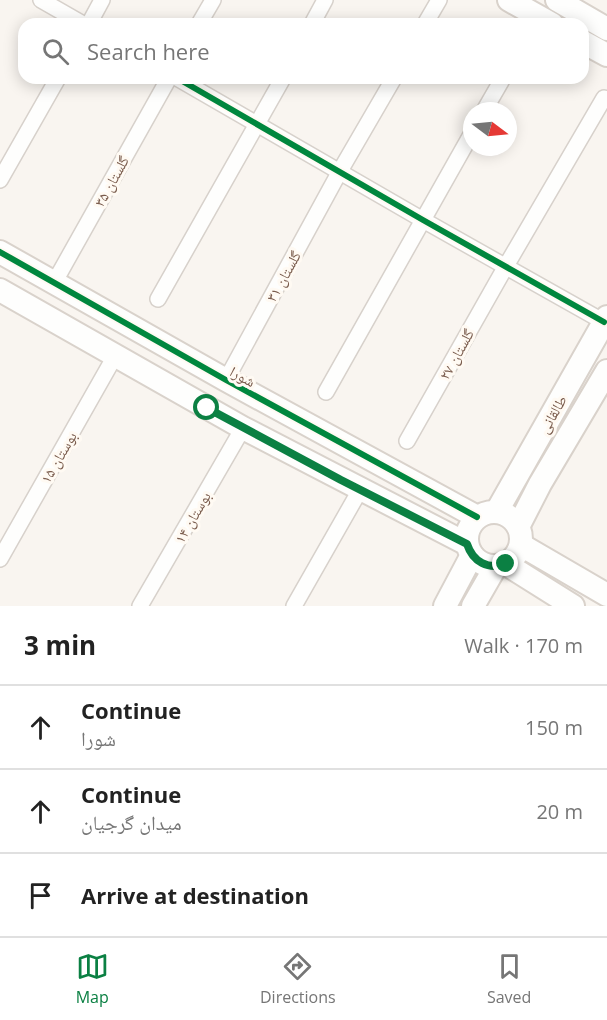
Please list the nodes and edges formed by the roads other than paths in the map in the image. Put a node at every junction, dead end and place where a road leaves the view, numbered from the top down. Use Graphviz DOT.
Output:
graph roads {
  1 [pos="41,0"];
  2 [pos="102,0"];
  3 [pos="213,0"];
  4 [pos="326,0"];
  5 [pos="439,0"];
  6 [pos="509,0"];
  7 [pos="558,0"];
  8 [pos="72,18"];
  9 [pos="92,18"];
  10 [pos="203,18"];
  11 [pos="316,18"];
  12 [pos="428,18"];
  13 [pos="541,18"];
  14 [pos="588,18"];
  15 [pos="589,18"];
  16 [pos="607,29"];
  17 [pos="589,45"];
  18 [pos="607,55"];
  19 [pos="55,84"];
  20 [pos="166,84"];
  21 [pos="187,84"];
  22 [pos="280,84"];
  23 [pos="391,84"];
  24 [pos="500,84"];
  25 [pos="604,98"];
  26 [pos="489,102"];
  27 [pos="257,124"];
  28 [pos="463,149"];
  29 [pos="340,171"];
  30 [pos="0,180"];
  31 [pos="423,220"];
  32 [pos="0,252"];
  33 [pos="506,266"];
  34 [pos="54,283"];
  35 [pos="1,293"];
  36 [pos="158,299"];
  37 [pos="606,320"];
  38 [pos="115,356"];
  39 [pos="607,371"];
  40 [pos="226,380"];
  41 [pos="326,392"];
  42 [pos="243,428"];
  43 [pos="407,441"];
  44 [pos="520,469"];
  45 [pos="540,484"];
  46 [pos="360,490"];
  47 [pos="443,499"];
  48 [pos="487,514"];
  49 [pos="428,524"];
  50 [pos="520,535"];
  51 [pos="470,550"];
  52 [pos="0,559"];
  53 [pos="550,562"];
  54 [pos="501,565"];
  55 [pos="533,580"];
  56 [pos="607,595"];
  57 [pos="448,599"];
  58 [pos="140,606"];
  59 [pos="294,606"];
  60 [pos="473,606"];
  61 [pos="573,606"];
  1 -- 8 [label="street"];
  2 -- 9 [label="street"];
  3 -- 10 [label="street"];
  4 -- 11 [label="street"];
  5 -- 12 [label="street"];
  6 -- 13 [label="street"];
  7 -- 14 [label="street"];
  15 -- 16 [label="street"];
  17 -- 18 [label="street"];
  19 -- 30 [label="street"];
  20 -- 34 [label="street, گلستان ۳۵"];
  21 -- 27 [label="street"];
  22 -- 27 [label="street"];
  23 -- 29 [label="street, گلستان ۳۱"];
  24 -- 26 [label="street"];
  25 -- 33 [label="street, گلستان ۲۷"];
  27 -- 29 [label="street"];
  27 -- 36 [label="street"];
  28 -- 31 [label="street"];
  29 -- 31 [label="street"];
  29 -- 40 [label="street, گلستان ۳۱"];
  31 -- 33 [label="street"];
  31 -- 41 [label="street"];
  32 -- 34 [label="street, شورا"];
  33 -- 37 [label="street"];
  33 -- 43 [label="street, گلستان ۲۷"];
  34 -- 40 [label="street, شورا"];
  35 -- 38 [label="street"];
  37 -- 44 [label="street, طالقانی"];
  38 -- 42 [label="street"];
  38 -- 52 [label="street, بوستان ۱۵"];
  39 -- 45 [label="street, طالقانی"];
  40 -- 47 [label="street, شورا"];
  42 -- 46 [label="street"];
  42 -- 58 [label="street, بوستان ۱۴"];
  44 -- 45 [label="street"];
  44 -- 48 [label="street, طالقانی"];
  45 -- 50 [label="street, طالقانی"];
  46 -- 49 [label="street"];
  46 -- 59 [label="street"];
  47 -- 48 [label="street, شورا"];
  47 -- 49 [label="street"];
  48 -- 50 [label="street"];
  48 -- 51 [label="street"];
  49 -- 51 [label="street"];
  50 -- 53 [label="street"];
  50 -- 54 [label="street"];
  51 -- 54 [label="street"];
  51 -- 57 [label="street"];
  53 -- 55 [label="street"];
  53 -- 56 [label="street"];
  54 -- 55 [label="street"];
  54 -- 60 [label="street"];
  55 -- 61 [label="street"];
  57 -- 60 [label="street"];
}
